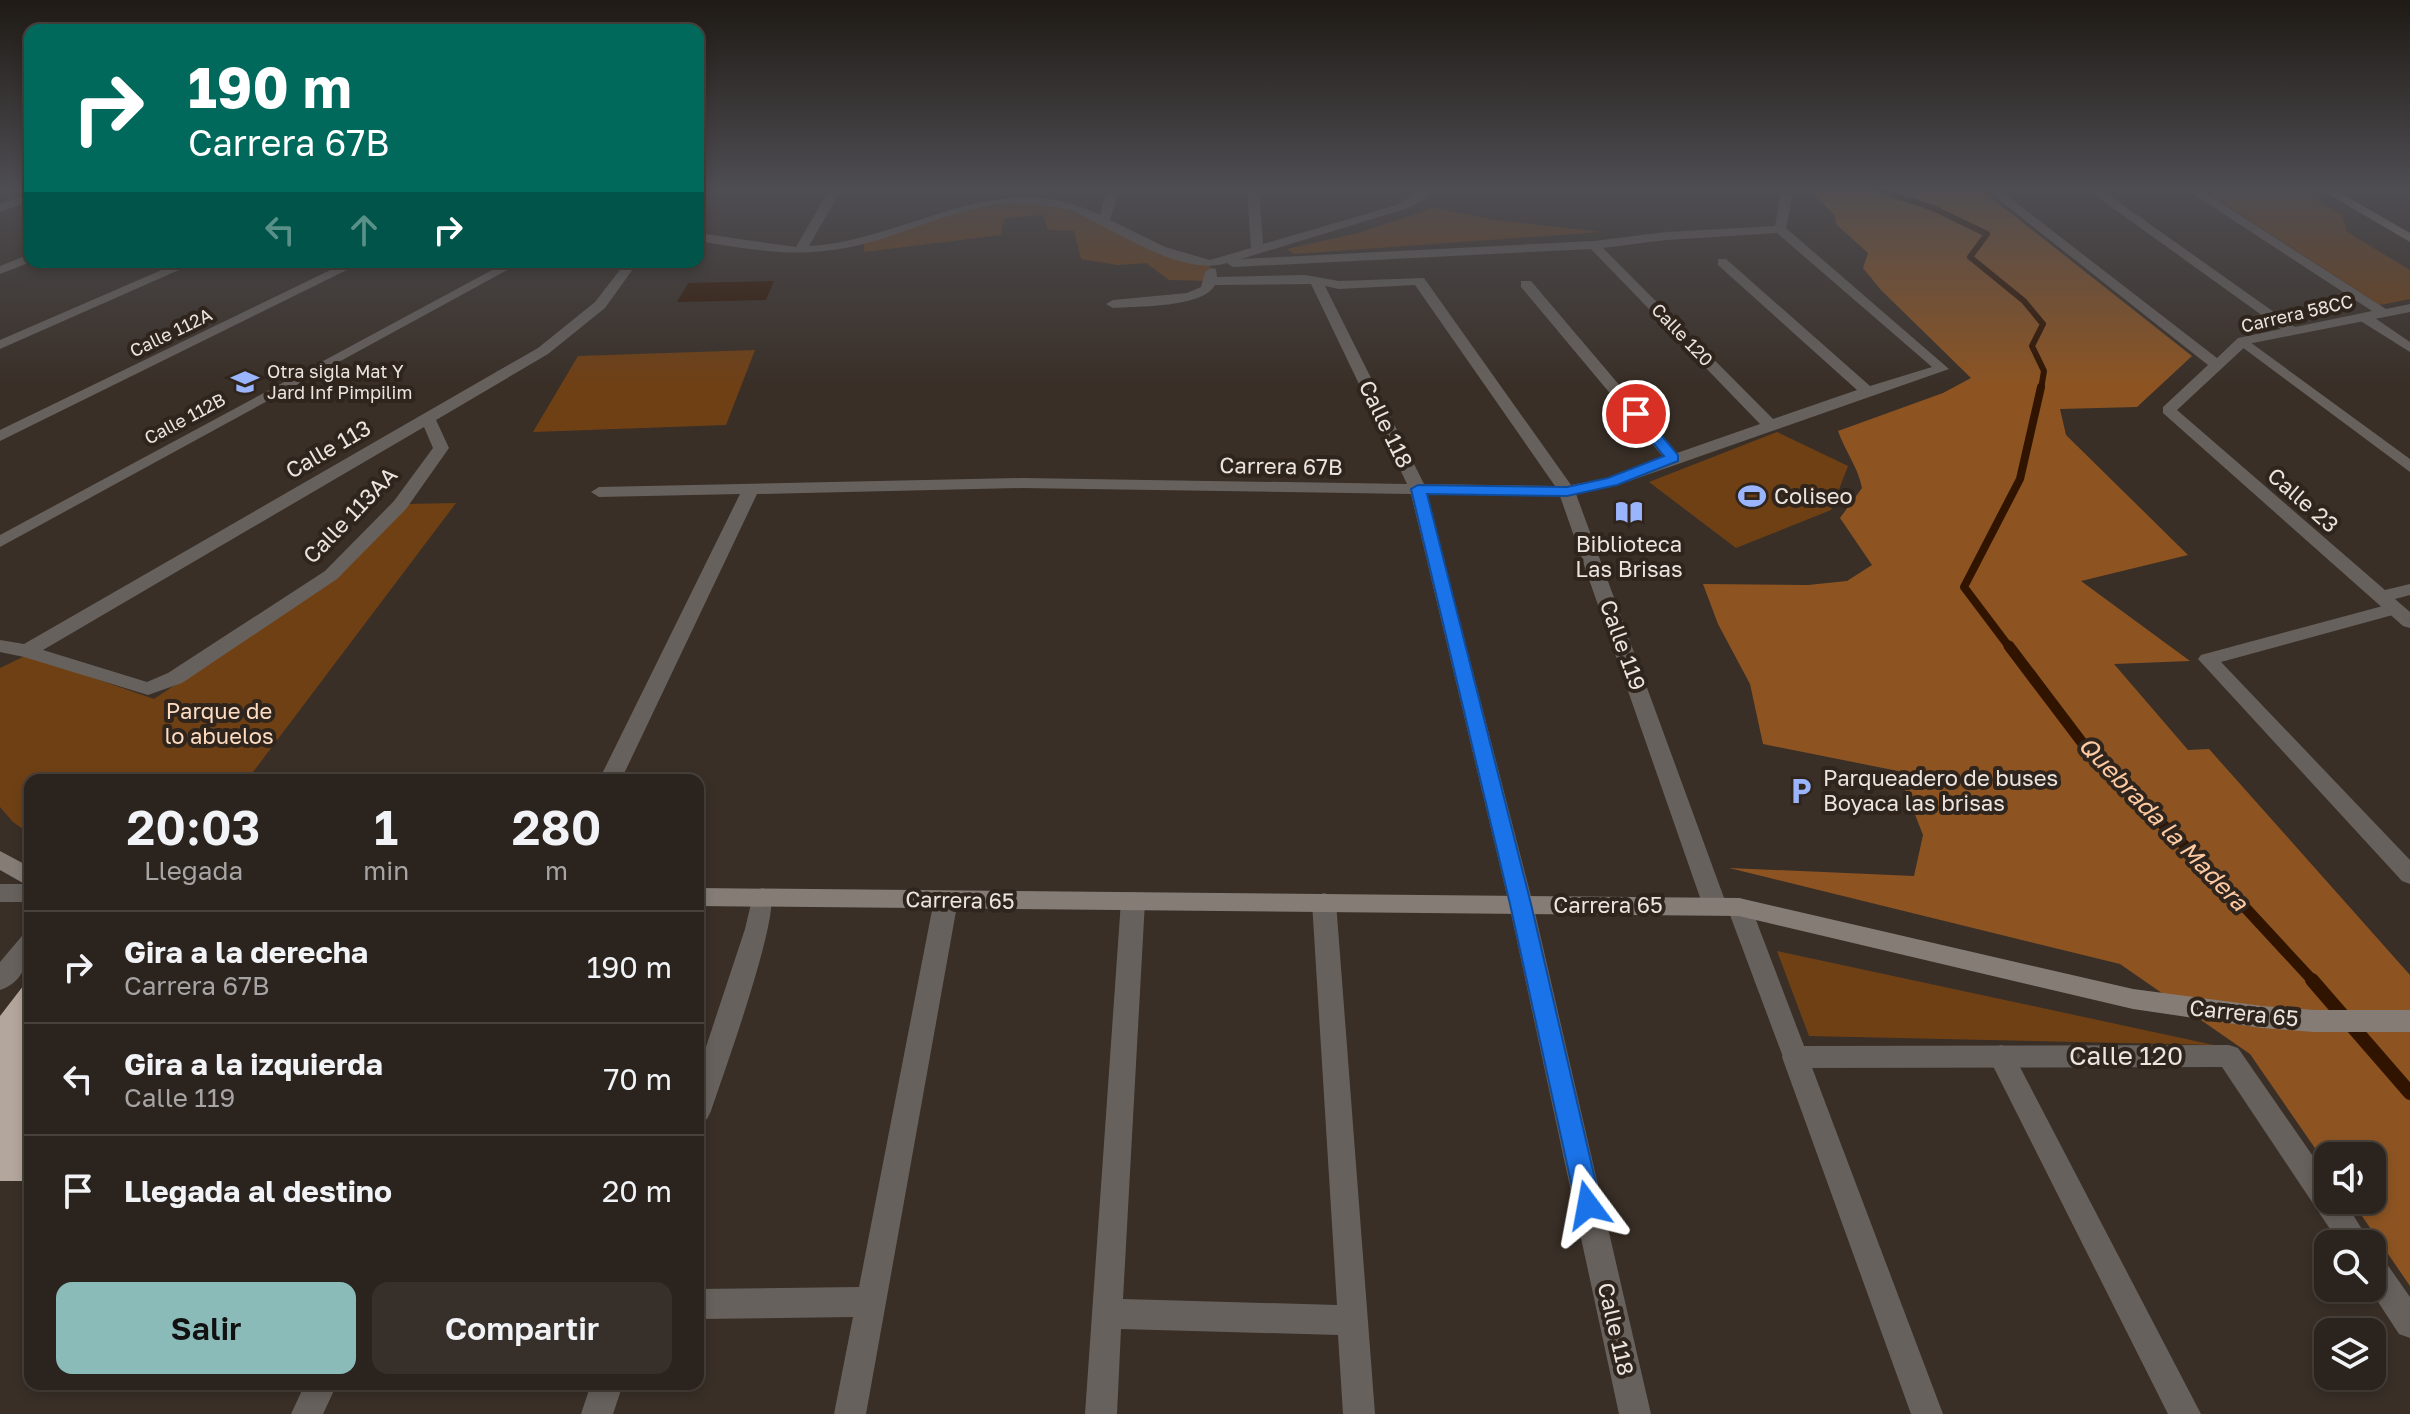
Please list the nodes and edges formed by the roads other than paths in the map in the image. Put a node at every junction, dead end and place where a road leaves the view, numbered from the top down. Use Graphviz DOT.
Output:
graph roads {
  1 [pos="1175,254"];
  2 [pos="1239,254"];
  3 [pos="1412,254"];
  4 [pos="1603,254"];
  5 [pos="1809,254"];
  6 [pos="2075,254"];
  7 [pos="2184,254"];
  8 [pos="2292,254"];
  9 [pos="24,260"];
  10 [pos="1722,262"];
  11 [pos="1210,264"];
  12 [pos="177,268"];
  13 [pos="345,268"];
  14 [pos="505,268"];
  15 [pos="628,268"];
  16 [pos="0,270"];
  17 [pos="1316,281"];
  18 [pos="1526,284"];
  19 [pos="1209,286"];
  20 [pos="1113,304"];
  21 [pos="2410,308"];
  22 [pos="2384,313"];
  23 [pos="2364,317"];
  24 [pos="2292,331"];
  25 [pos="2243,341"];
  26 [pos="0,345"];
  27 [pos="2410,348"];
  28 [pos="2217,365"];
  29 [pos="1867,391"];
  30 [pos="2168,410"];
  31 [pos="427,417"];
  32 [pos="1770,425"];
  33 [pos="0,436"];
  34 [pos="1673,458"];
  35 [pos="2410,467"];
  36 [pos="752,487"];
  37 [pos="1418,489"];
  38 [pos="1567,491"];
  39 [pos="599,492"];
  40 [pos="0,542"];
  41 [pos="2410,589"];
  42 [pos="2388,603"];
  43 [pos="2410,622"];
  44 [pos="0,646"];
  45 [pos="27,651"];
  46 [pos="613,774"];
  47 [pos="0,859"];
  48 [pos="24,874"];
  49 [pos="2410,875"];
  50 [pos="0,893"];
  51 [pos="24,893"];
  52 [pos="704,897"];
  53 [pos="762,897"];
  54 [pos="946,900"];
  55 [pos="1133,901"];
  56 [pos="1324,902"];
  57 [pos="1521,904"];
  58 [pos="1727,906"];
  59 [pos="24,950"];
  60 [pos="0,980"];
  61 [pos="2410,1021"];
  62 [pos="2001,1056"];
  63 [pos="1795,1057"];
  64 [pos="704,1092"];
  65 [pos="2347,1230"];
  66 [pos="2386,1288"];
  67 [pos="872,1302"];
  68 [pos="704,1304"];
  69 [pos="1107,1314"];
  70 [pos="1352,1320"];
  71 [pos="2410,1323"];
  72 [pos="318,1390"];
  73 [pos="605,1390"];
  74 [pos="307,1414"];
  75 [pos="597,1414"];
  76 [pos="850,1414"];
  77 [pos="1101,1414"];
  78 [pos="1359,1414"];
  79 [pos="1635,1414"];
  80 [pos="1927,1414"];
  81 [pos="2185,1414"];
  1 -- 11 [label="street"];
  2 -- 11 [label="street"];
  3 -- 11 [label="street"];
  4 -- 32 [label="street, Calle 120"];
  5 -- 29 [label="street, Carrera 67B"];
  6 -- 28 [label="street"];
  7 -- 24 [label="street"];
  8 -- 22 [label="street"];
  9 -- 16 [label="street"];
  10 -- 29 [label="street"];
  11 -- 19 [label="street"];
  12 -- 26 [label="street"];
  13 -- 33 [label="street, Calle 112A"];
  14 -- 40 [label="street, Calle 112B"];
  15 -- 31 [label="street, Calle 113"];
  17 -- 19 [label="street"];
  17 -- 37 [label="street, Calle 118"];
  17 -- 38 [label="street, Calle 119"];
  18 -- 34 [label="street"];
  19 -- 20 [label="street"];
  21 -- 22 [label="street, Carrera 58CC"];
  22 -- 23 [label="street, Carrera 58CC"];
  23 -- 24 [label="street, Carrera 58CC"];
  23 -- 27 [label="street"];
  24 -- 25 [label="street, Carrera 58CC"];
  25 -- 28 [label="street, Carrera 58CC"];
  25 -- 35 [label="street"];
  28 -- 30 [label="street, Carrera 58CC"];
  29 -- 32 [label="street, Carrera 67B"];
  30 -- 42 [label="street, Calle 23"];
  31 -- 45 [label="street, Calle 113"];
  31 -- 45 [label="street, Calle 113AA"];
  32 -- 34 [label="street, Carrera 67B"];
  34 -- 38 [label="street, Carrera 67B"];
  36 -- 37 [label="street, Carrera 67B"];
  36 -- 39 [label="street, Carrera 67B"];
  36 -- 46 [label="street"];
  37 -- 38 [label="street, Carrera 67B"];
  37 -- 57 [label="street, Calle 118"];
  38 -- 58 [label="street, Calle 119"];
  41 -- 42 [label="street"];
  42 -- 43 [label="street, Calle 23"];
  42 -- 49 [label="street"];
  44 -- 45 [label="street"];
  47 -- 48 [label="main road"];
  50 -- 51 [label="street"];
  52 -- 53 [label="main road, Carrera 65"];
  53 -- 54 [label="main road, Carrera 65"];
  53 -- 64 [label="street"];
  54 -- 55 [label="main road, Carrera 65"];
  54 -- 67 [label="street"];
  55 -- 56 [label="main road, Carrera 65"];
  55 -- 69 [label="street"];
  56 -- 57 [label="main road, Carrera 65"];
  56 -- 70 [label="street"];
  57 -- 58 [label="main road, Carrera 65"];
  57 -- 79 [label="street, Calle 118"];
  58 -- 61 [label="main road, Carrera 65"];
  58 -- 63 [label="street, Calle 119"];
  59 -- 60 [label="street"];
  62 -- 63 [label="street, Calle 120"];
  62 -- 65 [label="street, Calle 120"];
  62 -- 81 [label="street"];
  63 -- 80 [label="street, Calle 119"];
  66 -- 71 [label="street"];
  67 -- 68 [label="street"];
  67 -- 76 [label="street"];
  69 -- 70 [label="street"];
  69 -- 77 [label="street"];
  70 -- 78 [label="street"];
  72 -- 74 [label="street"];
  73 -- 75 [label="street"];
}
